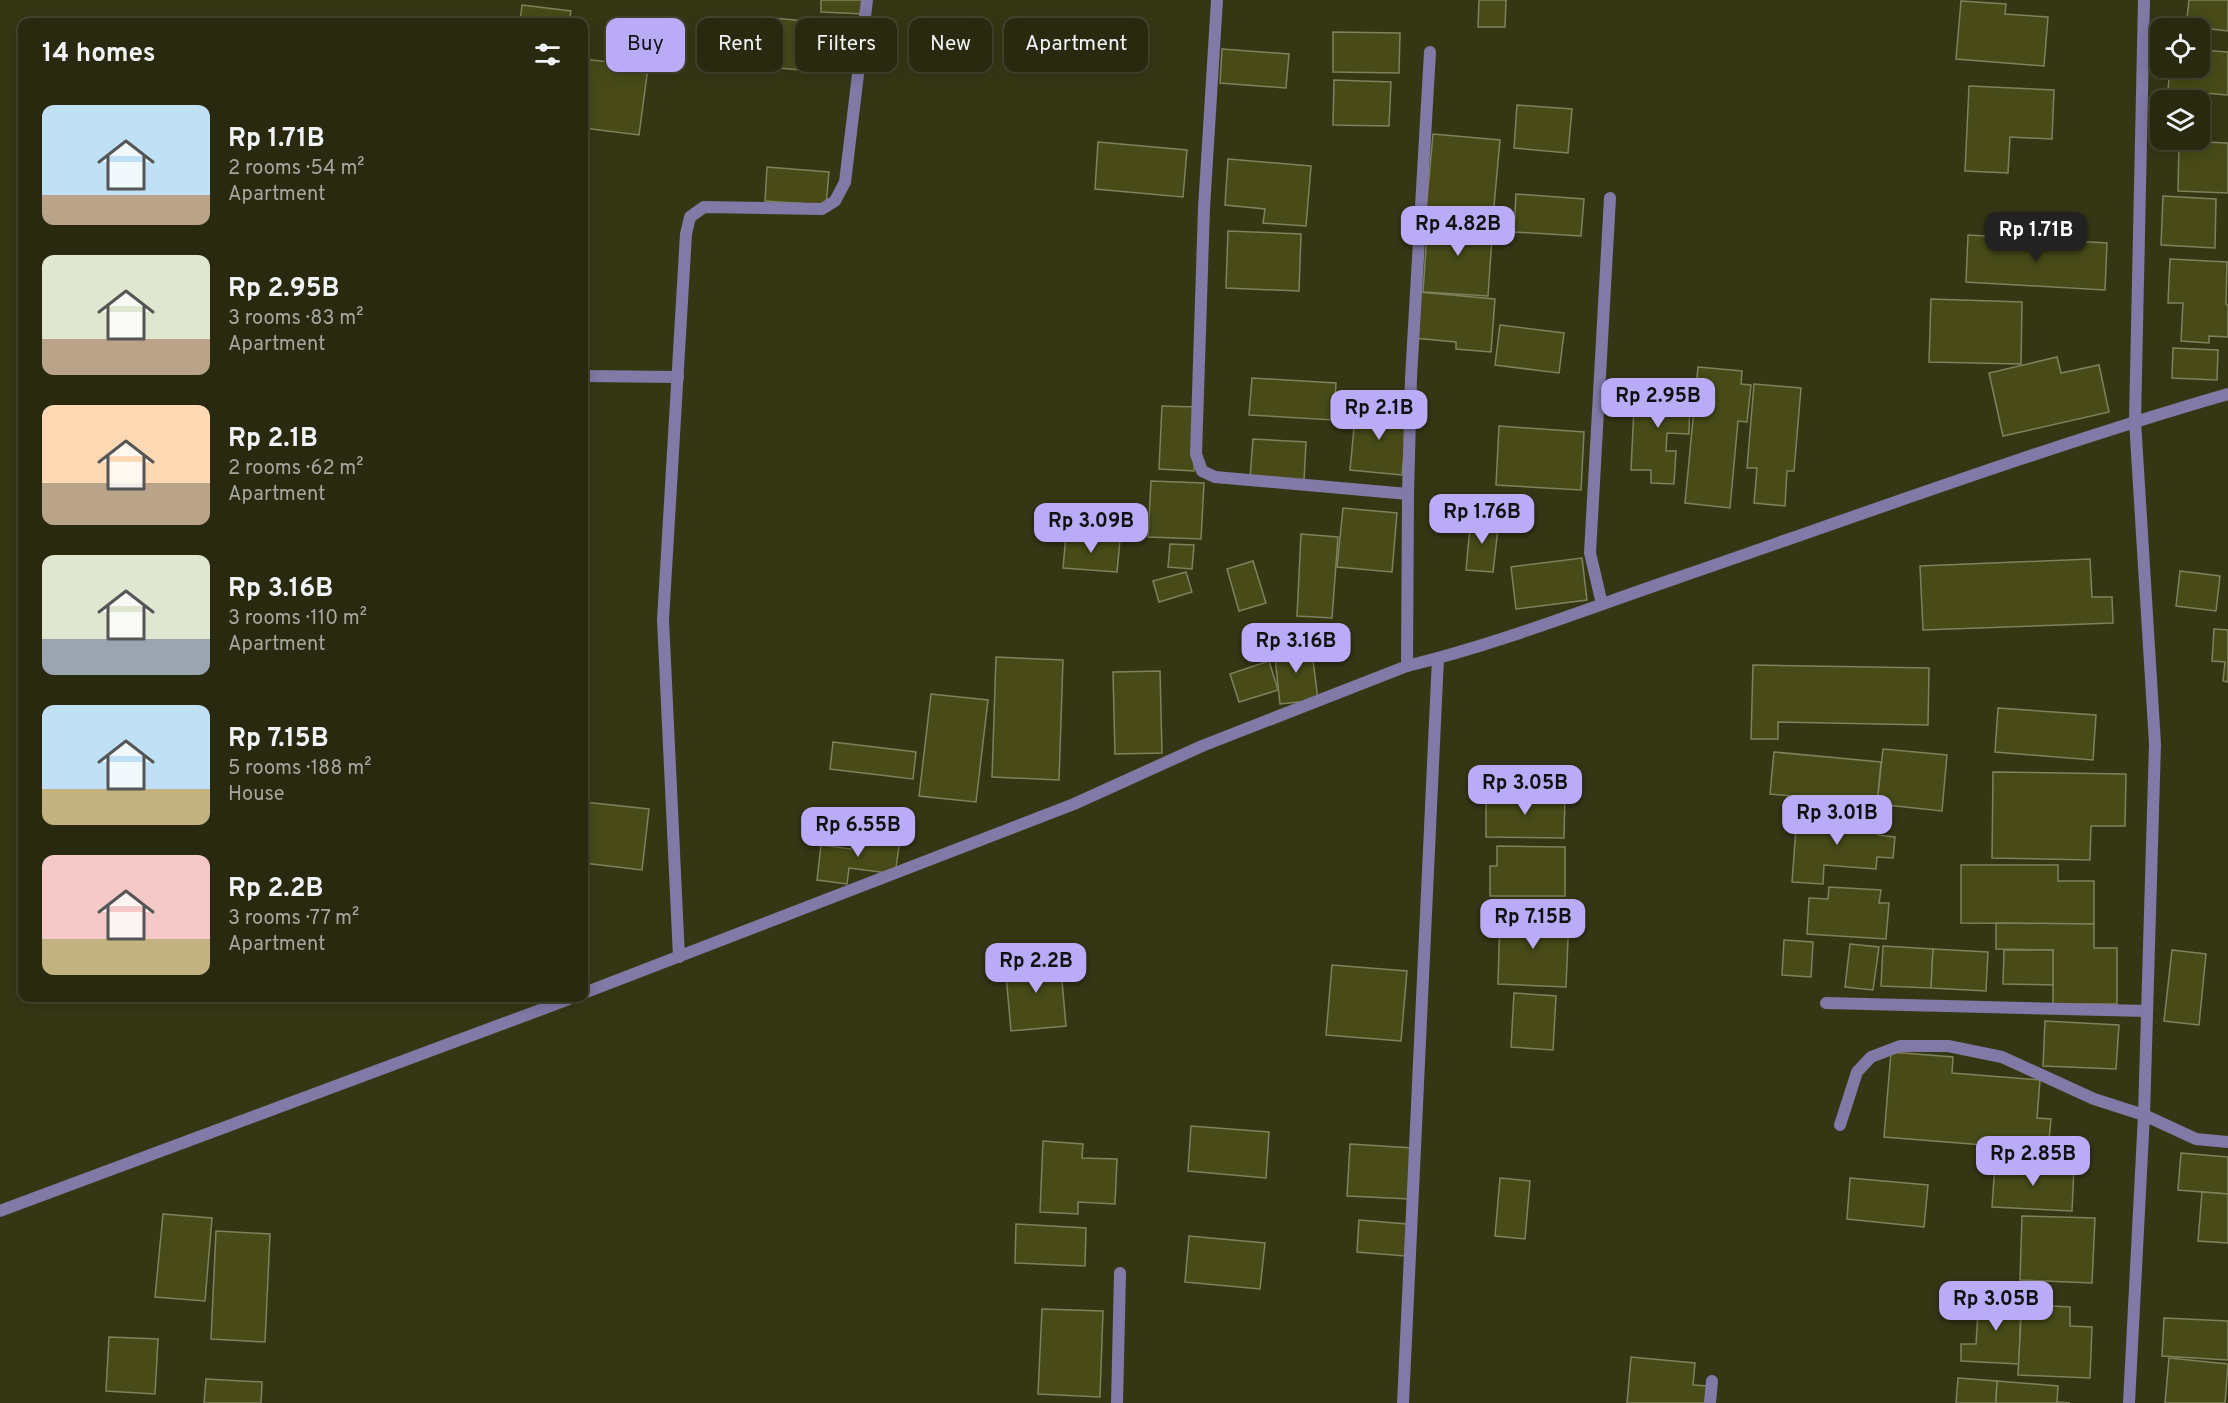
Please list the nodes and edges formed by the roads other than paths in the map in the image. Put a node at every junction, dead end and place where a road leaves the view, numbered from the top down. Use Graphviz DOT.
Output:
graph roads {
  1 [pos="867,0"];
  2 [pos="1217,0"];
  3 [pos="2144,0"];
  4 [pos="1430,52"];
  5 [pos="1610,198"];
  6 [pos="588,376"];
  7 [pos="678,377"];
  8 [pos="2228,394"];
  9 [pos="2135,421"];
  10 [pos="1408,494"];
  11 [pos="1602,604"];
  12 [pos="1438,658"];
  13 [pos="1407,666"];
  14 [pos="679,957"];
  15 [pos="588,991"];
  16 [pos="561,1002"];
  17 [pos="1826,1003"];
  18 [pos="2146,1011"];
  19 [pos="2144,1115"];
  20 [pos="1840,1125"];
  21 [pos="2228,1142"];
  22 [pos="0,1211"];
  23 [pos="1120,1273"];
  24 [pos="1712,1381"];
  25 [pos="1117,1403"];
  26 [pos="1403,1403"];
  27 [pos="1710,1403"];
  28 [pos="2129,1403"];
  1 -- 7 [label="street"];
  2 -- 10 [label="street"];
  3 -- 9 [label="street"];
  4 -- 10 [label="street"];
  5 -- 11 [label="street"];
  6 -- 7 [label="street"];
  7 -- 14 [label="street"];
  8 -- 9 [label="street"];
  9 -- 11 [label="street"];
  9 -- 18 [label="street"];
  10 -- 13 [label="street"];
  11 -- 12 [label="street"];
  12 -- 13 [label="street"];
  12 -- 26 [label="street"];
  13 -- 14 [label="street"];
  14 -- 15 [label="street"];
  16 -- 22 [label="street"];
  17 -- 18 [label="street"];
  18 -- 19 [label="street"];
  19 -- 20 [label="street"];
  19 -- 21 [label="street"];
  19 -- 28 [label="street"];
  23 -- 25 [label="street"];
  24 -- 27 [label="street"];
}
